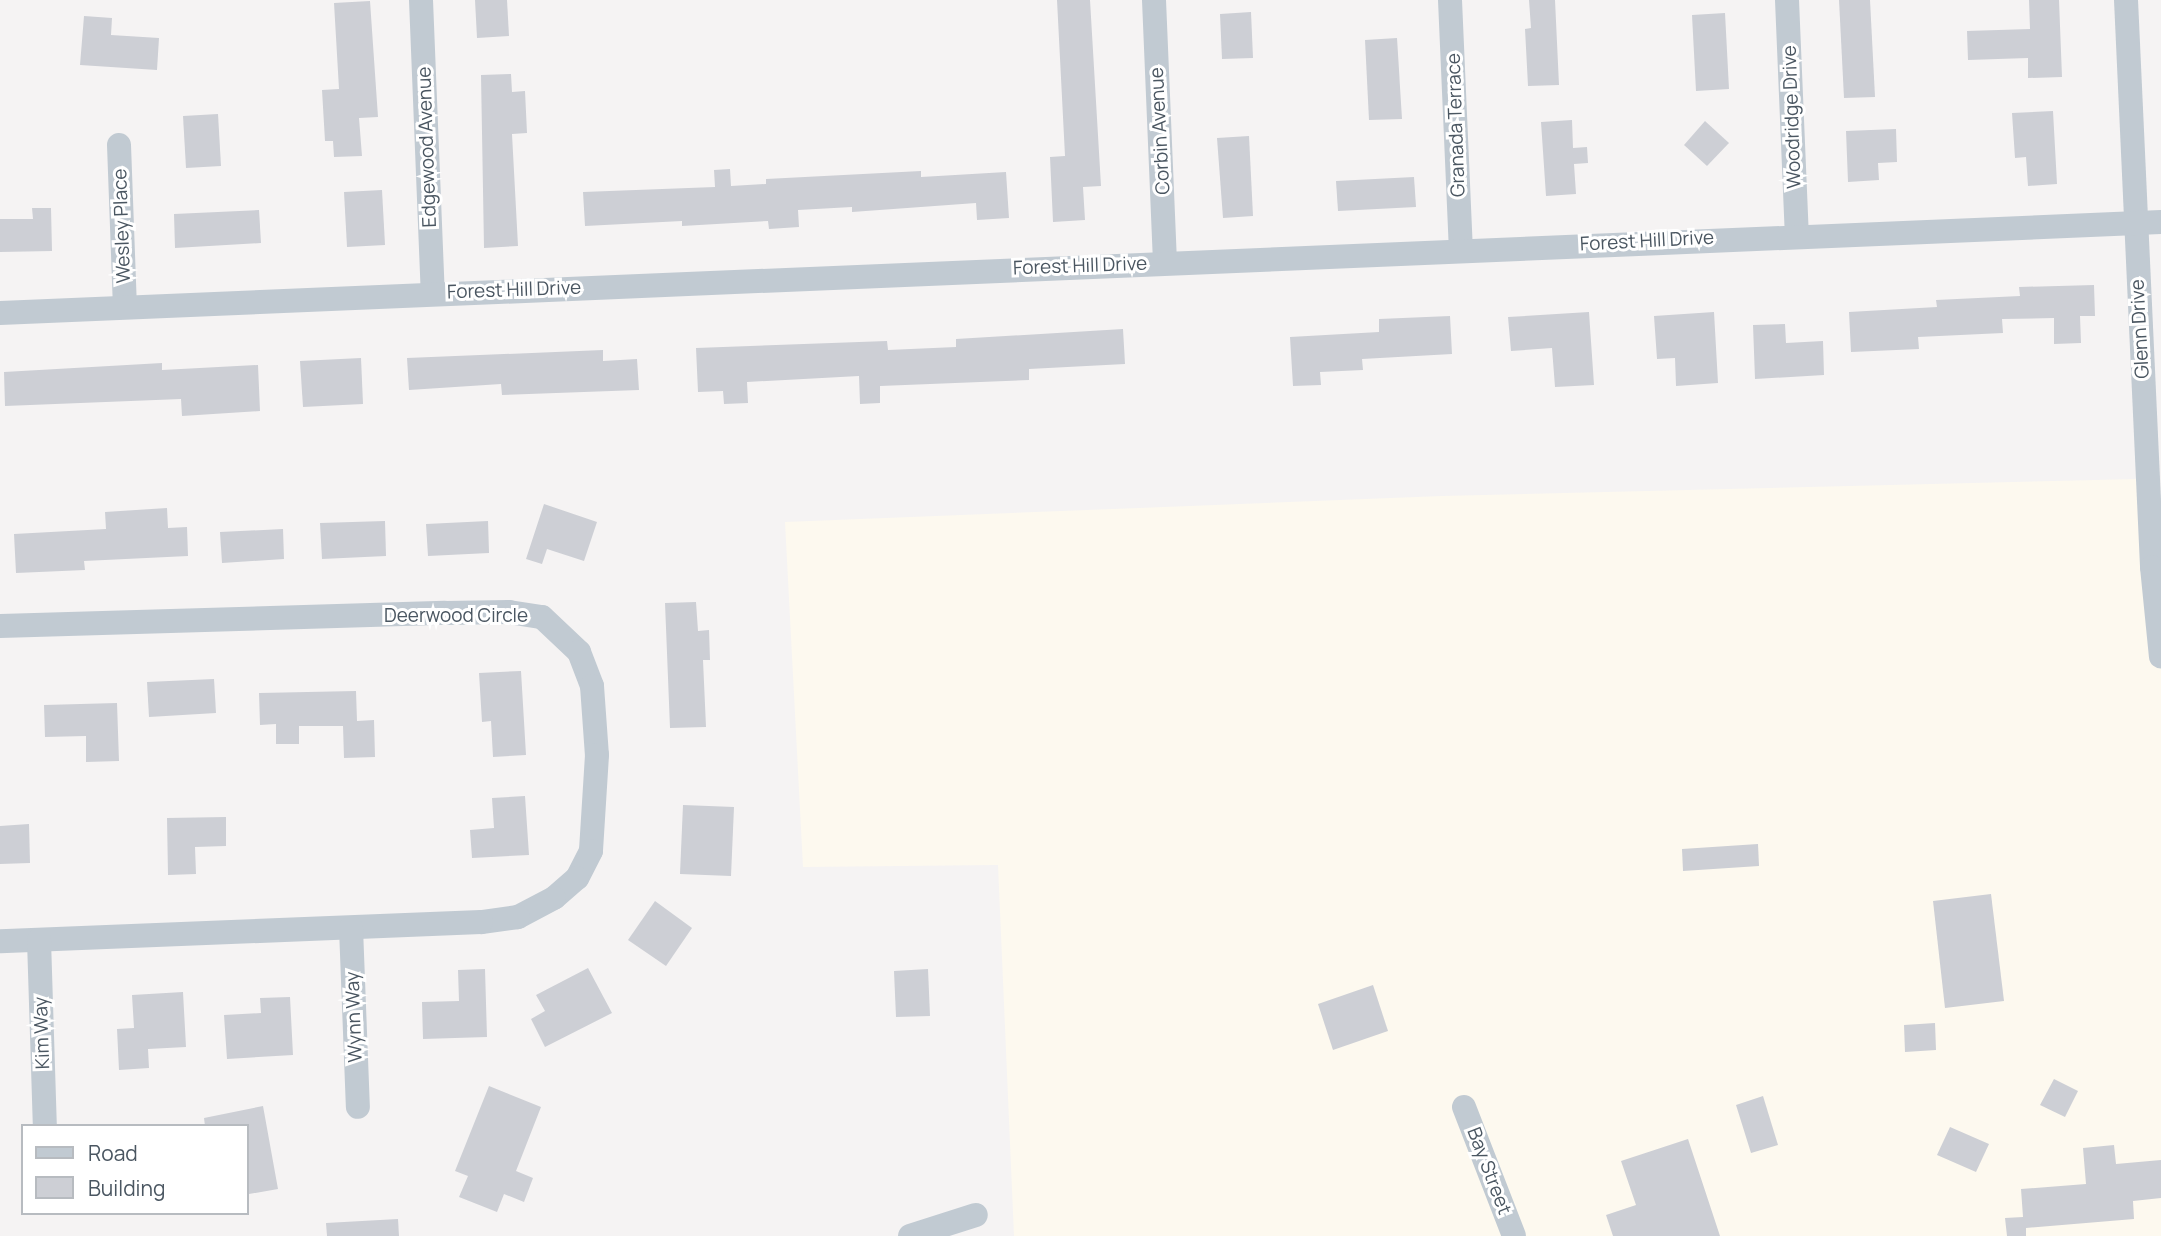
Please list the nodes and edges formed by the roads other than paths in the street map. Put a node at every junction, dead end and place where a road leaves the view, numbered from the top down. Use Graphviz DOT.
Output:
graph roads {
  1 [pos="421,0"];
  2 [pos="1154,0"];
  3 [pos="1450,0"];
  4 [pos="1787,0"];
  5 [pos="2126,0"];
  6 [pos="119,145"];
  7 [pos="2161,222"];
  8 [pos="2135,223"];
  9 [pos="1797,234"];
  10 [pos="1461,249"];
  11 [pos="1166,262"];
  12 [pos="433,294"];
  13 [pos="125,306"];
  14 [pos="0,313"];
  15 [pos="2157,567"];
  16 [pos="0,626"];
  17 [pos="2161,657"];
  18 [pos="351,928"];
  19 [pos="39,940"];
  20 [pos="0,942"];
  21 [pos="358,1107"];
  22 [pos="1464,1107"];
  23 [pos="45,1124"];
  24 [pos="976,1215"];
  25 [pos="910,1236"];
  26 [pos="1514,1236"];
  1 -- 12 [label="street, Edgewood Avenue"];
  2 -- 11 [label="street, Corbin Avenue"];
  3 -- 10 [label="street, Granada Terrace"];
  4 -- 9 [label="street, Woodridge Drive"];
  5 -- 8 [label="street, Glenn Drive"];
  6 -- 13 [label="street, Wesley Place"];
  7 -- 8 [label="street, Forest Hill Drive"];
  8 -- 9 [label="street, Forest Hill Drive"];
  8 -- 15 [label="street, Glenn Drive"];
  9 -- 10 [label="street, Forest Hill Drive"];
  10 -- 11 [label="street, Forest Hill Drive"];
  11 -- 12 [label="street, Forest Hill Drive"];
  12 -- 13 [label="street, Forest Hill Drive"];
  13 -- 14 [label="street, Forest Hill Drive"];
  15 -- 17 [label="street, Glenn Drive"];
  16 -- 18 [label="street, Deerwood Circle"];
  18 -- 19 [label="street, Deerwood Circle"];
  18 -- 21 [label="street, Wynn Way"];
  19 -- 20 [label="street, Deerwood Circle"];
  19 -- 23 [label="street, Kim Way"];
  22 -- 26 [label="street, Bay Street"];
  24 -- 25 [label="street"];
}
